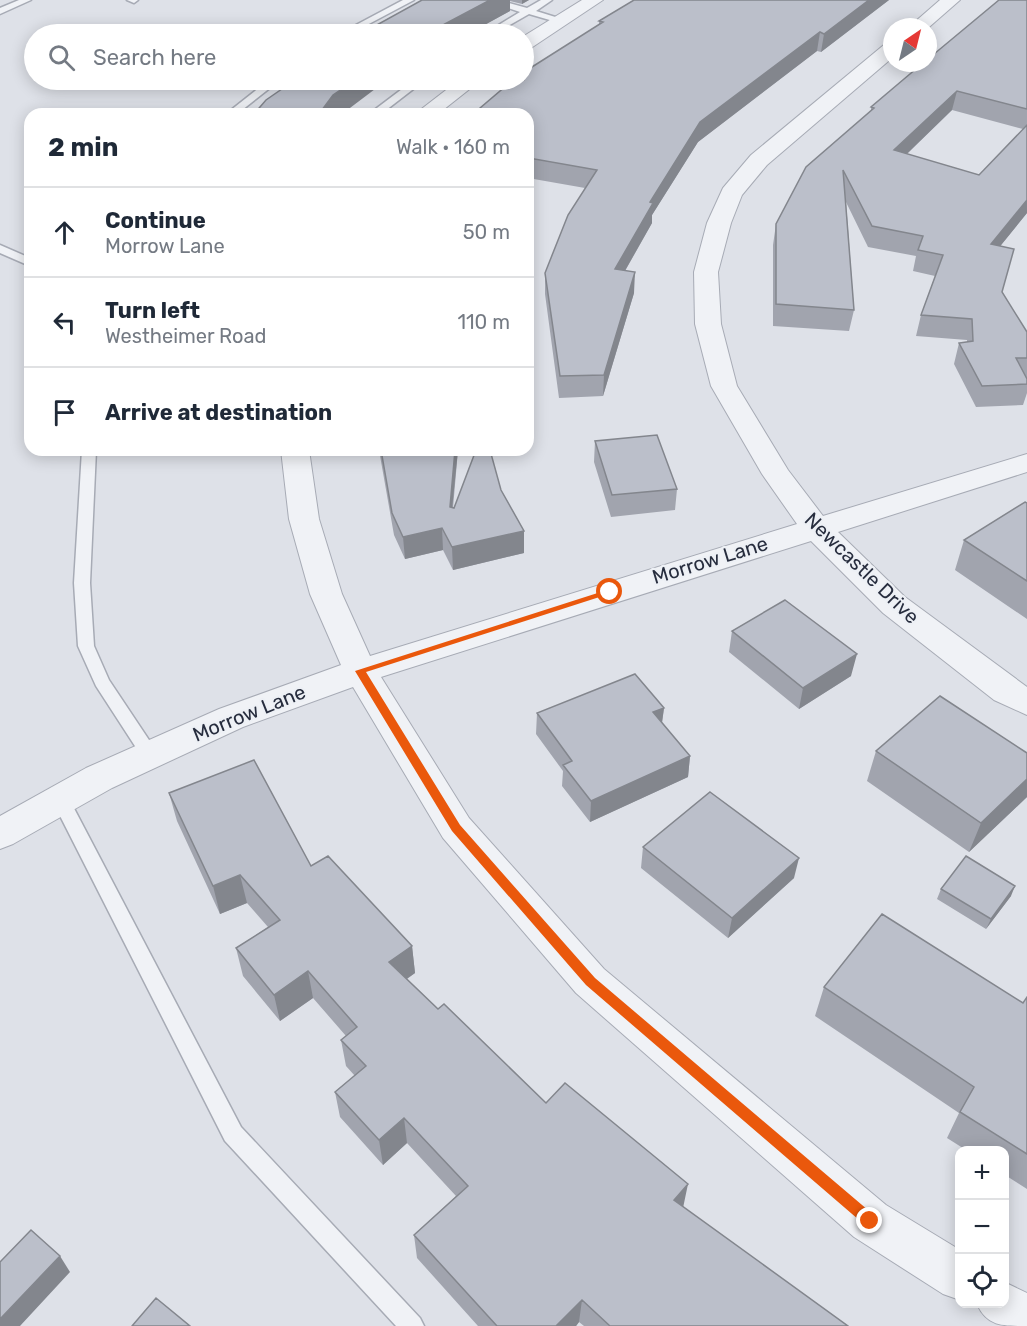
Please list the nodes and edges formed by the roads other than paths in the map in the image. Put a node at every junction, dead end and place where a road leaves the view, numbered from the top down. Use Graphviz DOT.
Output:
graph roads {
  1 [pos="27,0"];
  2 [pos="410,0"];
  3 [pos="488,0"];
  4 [pos="548,0"];
  5 [pos="594,0"];
  6 [pos="951,0"];
  7 [pos="0,11"];
  8 [pos="528,11"];
  9 [pos="929,18"];
  10 [pos="560,20"];
  11 [pos="363,24"];
  12 [pos="505,24"];
  13 [pos="534,37"];
  14 [pos="883,56"];
  15 [pos="261,90"];
  16 [pos="406,90"];
  17 [pos="457,90"];
  18 [pos="239,108"];
  19 [pos="382,108"];
  20 [pos="433,108"];
  21 [pos="0,249"];
  22 [pos="24,259"];
  23 [pos="88,456"];
  24 [pos="296,456"];
  25 [pos="1027,463"];
  26 [pos="815,527"];
  27 [pos="360,671"];
  28 [pos="1027,702"];
  29 [pos="150,755"];
  30 [pos="61,800"];
  31 [pos="0,834"];
  32 [pos="955,1275"];
  33 [pos="1008,1308"];
  34 [pos="1027,1320"];
  35 [pos="412,1326"];
  1 -- 7 [label="lane"];
  2 -- 11 [label="lane"];
  3 -- 8 [label="lane"];
  4 -- 8 [label="lane"];
  5 -- 10 [label="street"];
  6 -- 9 [label="street"];
  8 -- 10 [label="lane"];
  8 -- 12 [label="lane"];
  10 -- 13 [label="street"];
  14 -- 26 [label="street, Newcastle Drive"];
  15 -- 18 [label="lane"];
  16 -- 19 [label="lane"];
  17 -- 20 [label="street"];
  21 -- 22 [label="lane"];
  23 -- 29 [label="lane"];
  24 -- 27 [label="street"];
  25 -- 26 [label="street, Morrow Lane"];
  26 -- 27 [label="street, Morrow Lane"];
  26 -- 28 [label="street, Newcastle Drive"];
  27 -- 29 [label="street, Morrow Lane"];
  27 -- 32 [label="street"];
  29 -- 30 [label="street, Morrow Lane"];
  30 -- 31 [label="street, Morrow Lane"];
  30 -- 35 [label="lane"];
  33 -- 34 [label="street"];
}
